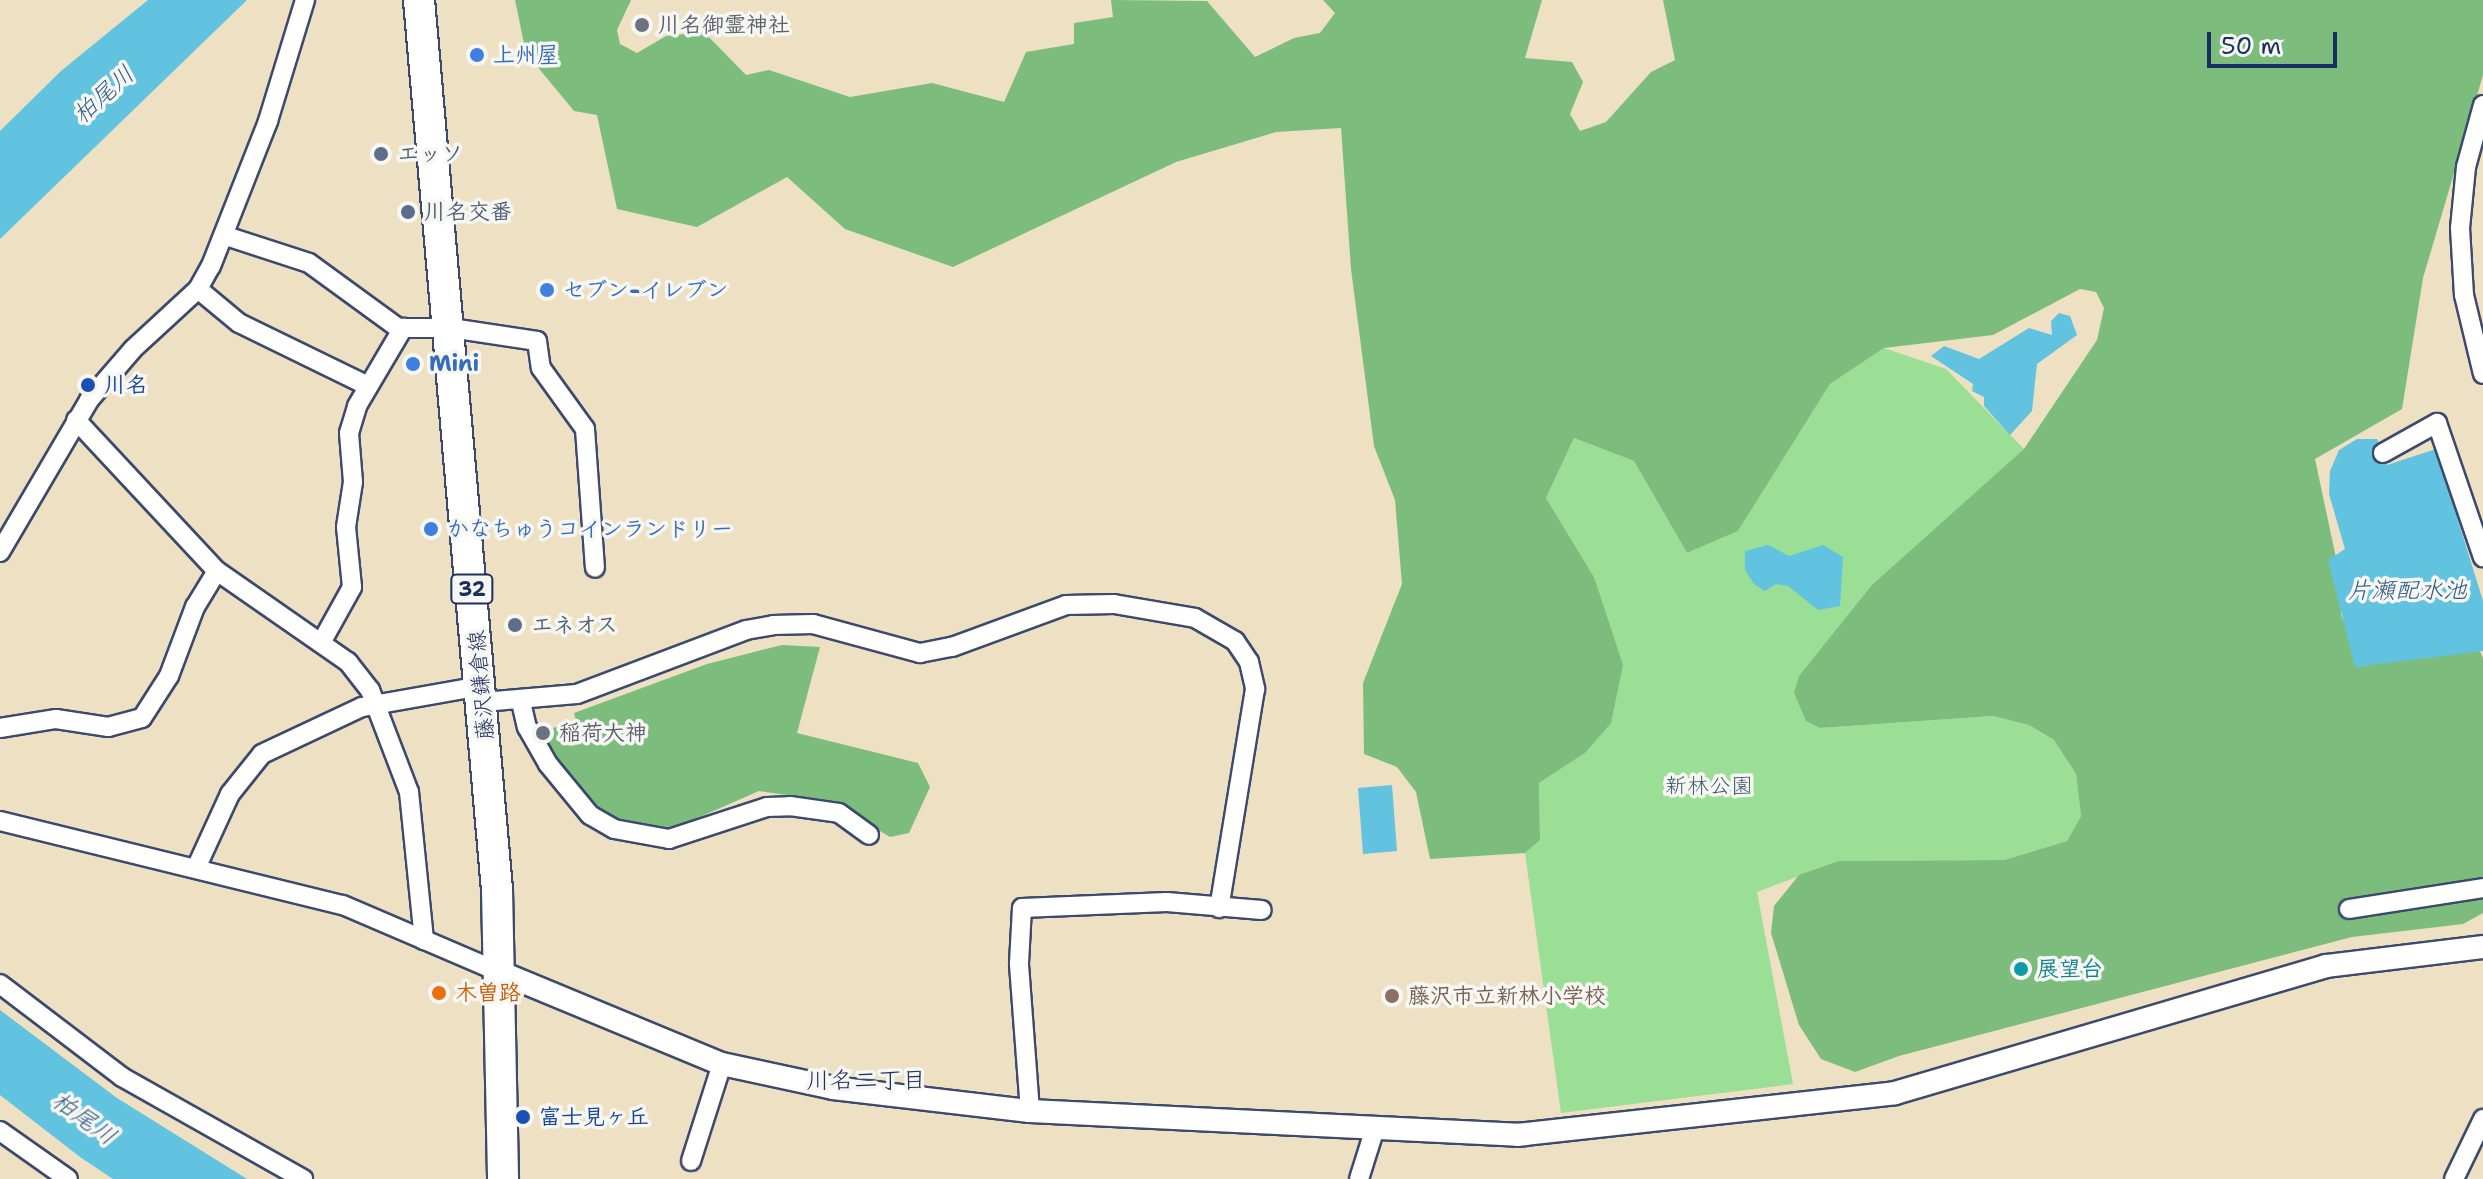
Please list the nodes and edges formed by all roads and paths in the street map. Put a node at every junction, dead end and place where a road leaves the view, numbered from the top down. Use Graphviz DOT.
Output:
graph roads {
  1 [pos="305,0"];
  2 [pos="419,0"];
  3 [pos="2483,105"];
  4 [pos="226,236"];
  5 [pos="198,289"];
  6 [pos="403,328"];
  7 [pos="451,328"];
  8 [pos="2483,374"];
  9 [pos="368,386"];
  10 [pos="76,420"];
  11 [pos="2383,453"];
  12 [pos="0,552"];
  13 [pos="2483,557"];
  14 [pos="595,568"];
  15 [pos="217,571"];
  16 [pos="321,643"];
  17 [pos="482,694"];
  18 [pos="521,702"];
  19 [pos="378,704"];
  20 [pos="0,728"];
  21 [pos="0,821"];
  22 [pos="869,835"];
  23 [pos="197,866"];
  24 [pos="2483,888"];
  25 [pos="1219,908"];
  26 [pos="2349,909"];
  27 [pos="1262,910"];
  28 [pos="424,940"];
  29 [pos="2483,947"];
  30 [pos="502,973"];
  31 [pos="0,984"];
  32 [pos="722,1064"];
  33 [pos="1030,1111"];
  34 [pos="2483,1119"];
  35 [pos="0,1131"];
  36 [pos="1374,1131"];
  37 [pos="691,1161"];
  38 [pos="68,1179"];
  39 [pos="303,1179"];
  40 [pos="503,1179"];
  41 [pos="1359,1179"];
  42 [pos="2454,1179"];
  1 -- 4 [label="street"];
  2 -- 7 [label="main road, 藤沢鎌倉線 / 32"];
  3 -- 8 [label="street"];
  4 -- 5 [label="street"];
  4 -- 6 [label="street"];
  5 -- 9 [label="street"];
  5 -- 10 [label="street"];
  6 -- 7 [label="street"];
  6 -- 9 [label="street"];
  7 -- 14 [label="street"];
  7 -- 17 [label="main road, 藤沢鎌倉線 / 32"];
  9 -- 16 [label="street"];
  10 -- 12 [label="street"];
  10 -- 15 [label="street"];
  11 -- 13 [label="street"];
  15 -- 16 [label="street"];
  15 -- 20 [label="street"];
  16 -- 19 [label="street"];
  17 -- 18 [label="street"];
  17 -- 19 [label="street"];
  17 -- 30 [label="main road, 藤沢鎌倉線 / 32"];
  18 -- 22 [label="street"];
  18 -- 25 [label="street"];
  19 -- 23 [label="street"];
  19 -- 28 [label="street"];
  21 -- 23 [label="street"];
  23 -- 28 [label="street"];
  24 -- 26 [label="street"];
  25 -- 27 [label="street"];
  25 -- 33 [label="street"];
  28 -- 30 [label="street"];
  29 -- 36 [label="street"];
  30 -- 32 [label="street"];
  30 -- 40 [label="main road, 藤沢鎌倉線 / 32"];
  31 -- 39 [label="street"];
  32 -- 33 [label="street"];
  32 -- 37 [label="street"];
  33 -- 36 [label="street"];
  34 -- 42 [label="street"];
  35 -- 38 [label="street"];
  36 -- 41 [label="street"];
}
